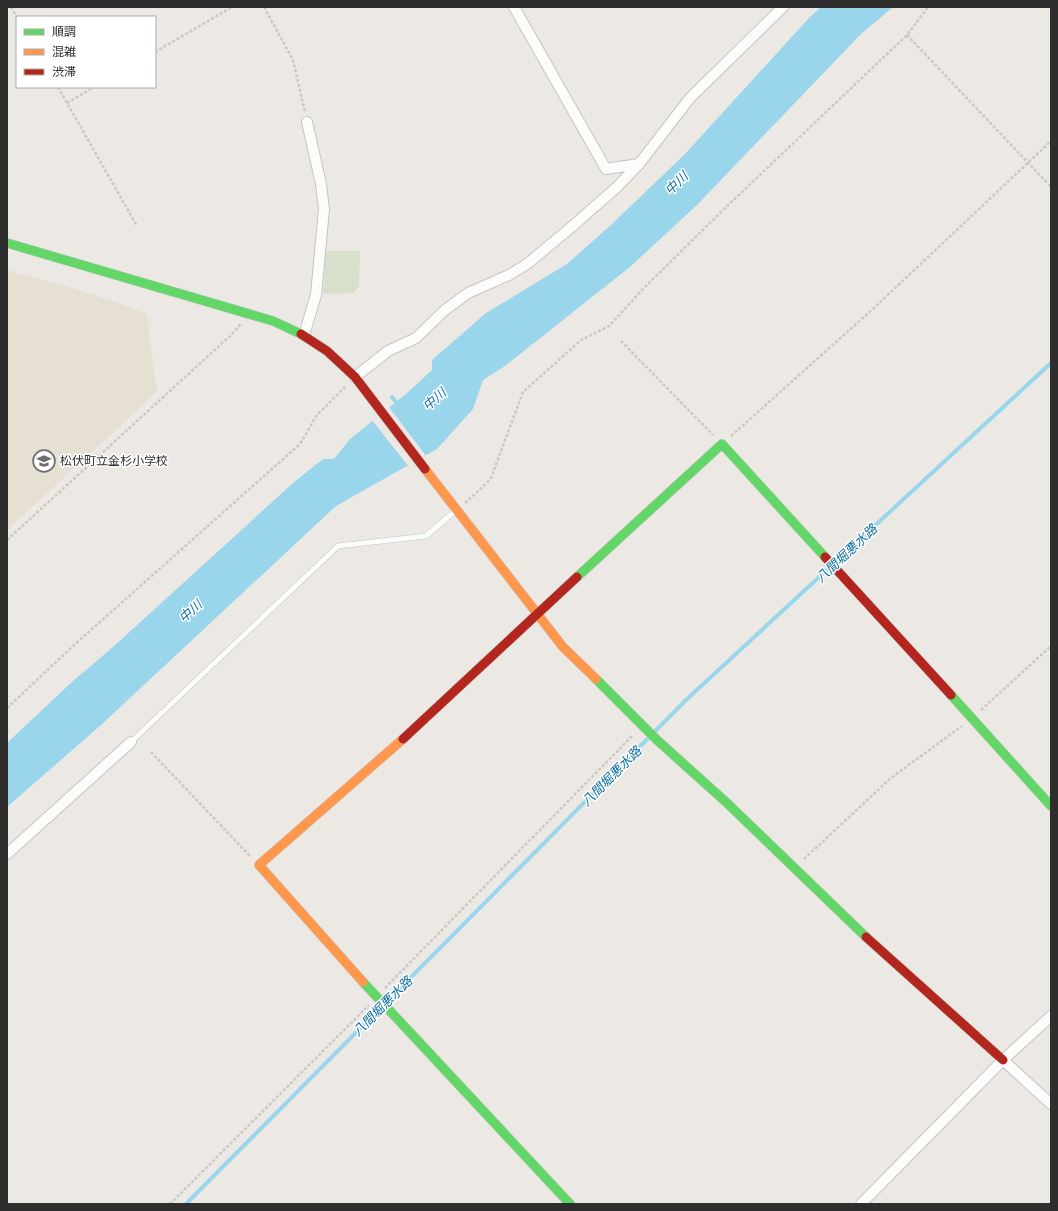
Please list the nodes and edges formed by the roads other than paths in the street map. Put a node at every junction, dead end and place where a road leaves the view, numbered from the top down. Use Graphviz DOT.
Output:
graph roads {
  1 [pos="514,7"];
  2 [pos="783,7"];
  3 [pos="307,122"];
  4 [pos="639,164"];
  5 [pos="7,243"];
  6 [pos="304,335"];
  7 [pos="356,379"];
  8 [pos="454,509"];
  9 [pos="536,614"];
  10 [pos="131,742"];
  11 [pos="1051,806"];
  12 [pos="7,854"];
  13 [pos="1051,1016"];
  14 [pos="1003,1060"];
  15 [pos="1051,1104"];
  16 [pos="570,1204"];
  17 [pos="862,1204"];
  1 -- 4 [label="street"];
  2 -- 4 [label="street"];
  3 -- 6 [label="street"];
  4 -- 7 [label="street"];
  5 -- 6 [label="street"];
  6 -- 7 [label="street"];
  7 -- 8 [label="street"];
  8 -- 9 [label="street"];
  8 -- 10 [label="lane"];
  9 -- 11 [label="street"];
  9 -- 14 [label="street"];
  9 -- 16 [label="street"];
  10 -- 12 [label="street"];
  13 -- 14 [label="street"];
  14 -- 15 [label="street"];
  14 -- 17 [label="street"];
}
